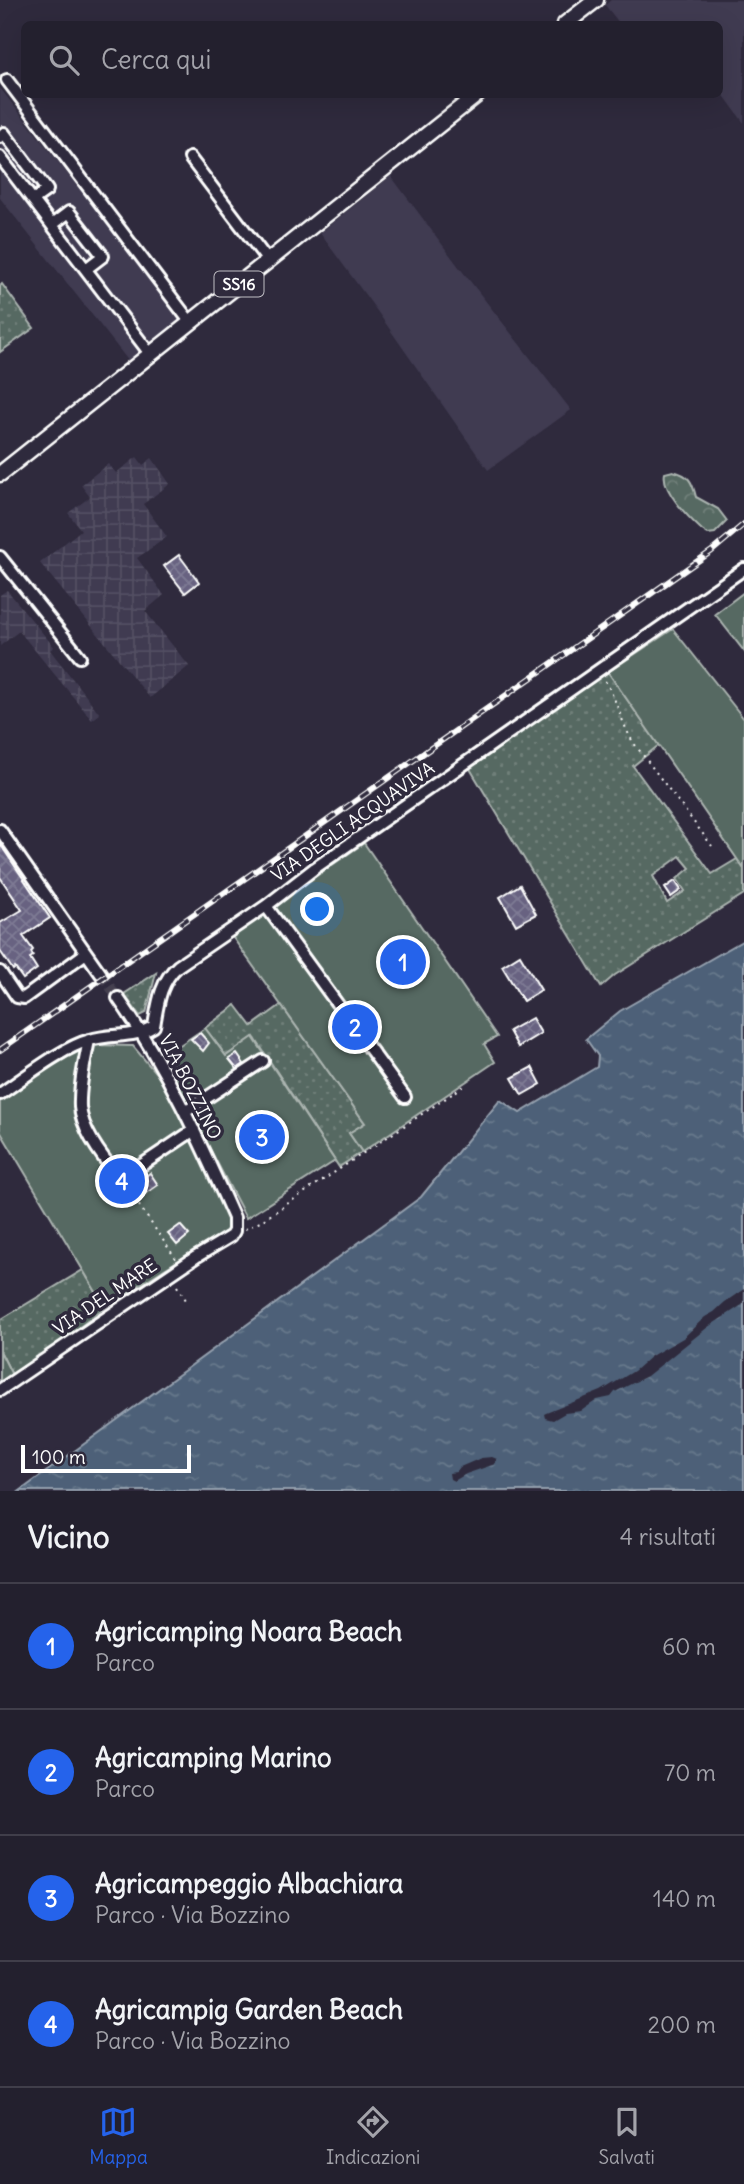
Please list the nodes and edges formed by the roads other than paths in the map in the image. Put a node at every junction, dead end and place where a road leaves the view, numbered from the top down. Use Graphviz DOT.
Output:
graph roads {
  1 [pos="596,0"];
  2 [pos="569,21"];
  3 [pos="7,80"];
  4 [pos="473,98"];
  5 [pos="0,137"];
  6 [pos="0,157"];
  7 [pos="190,158"];
  8 [pos="33,200"];
  9 [pos="52,225"];
  10 [pos="268,261"];
  11 [pos="86,269"];
  12 [pos="191,323"];
  13 [pos="150,355"];
  14 [pos="0,474"];
  15 [pos="0,557"];
  16 [pos="744,569"];
  17 [pos="79,657"];
  18 [pos="0,830"];
  19 [pos="267,906"];
  20 [pos="86,953"];
  21 [pos="0,972"];
  22 [pos="101,974"];
  23 [pos="118,998"];
  24 [pos="143,1033"];
  25 [pos="89,1040"];
  26 [pos="263,1061"];
  27 [pos="0,1094"];
  28 [pos="405,1097"];
  29 [pos="185,1112"];
  30 [pos="194,1130"];
  31 [pos="233,1232"];
  32 [pos="0,1390"];
  1 -- 2 [label="main road"];
  3 -- 12 [label="street"];
  4 -- 10 [label="main road, SS16"];
  5 -- 8 [label="street"];
  6 -- 8 [label="street"];
  7 -- 10 [label="street"];
  8 -- 9 [label="street"];
  9 -- 11 [label="street"];
  9 -- 11 [label="street"];
  10 -- 12 [label="main road, SS16"];
  11 -- 13 [label="street"];
  12 -- 13 [label="main road, SS16"];
  13 -- 14 [label="main road, SS16"];
  15 -- 17 [label="street"];
  16 -- 19 [label="street, VIA DEGLI ACQUAVIVA"];
  18 -- 20 [label="street"];
  19 -- 24 [label="street, VIA DEGLI ACQUAVIVA"];
  19 -- 28 [label="street"];
  20 -- 21 [label="street"];
  20 -- 22 [label="street"];
  23 -- 24 [label="street, VIA BOZZINO"];
  24 -- 25 [label="street"];
  24 -- 29 [label="street, VIA BOZZINO"];
  25 -- 27 [label="street"];
  25 -- 30 [label="street"];
  26 -- 29 [label="street"];
  29 -- 30 [label="street, VIA BOZZINO"];
  30 -- 31 [label="street, VIA BOZZINO"];
  31 -- 32 [label="street, VIA DEL MARE"];
}
